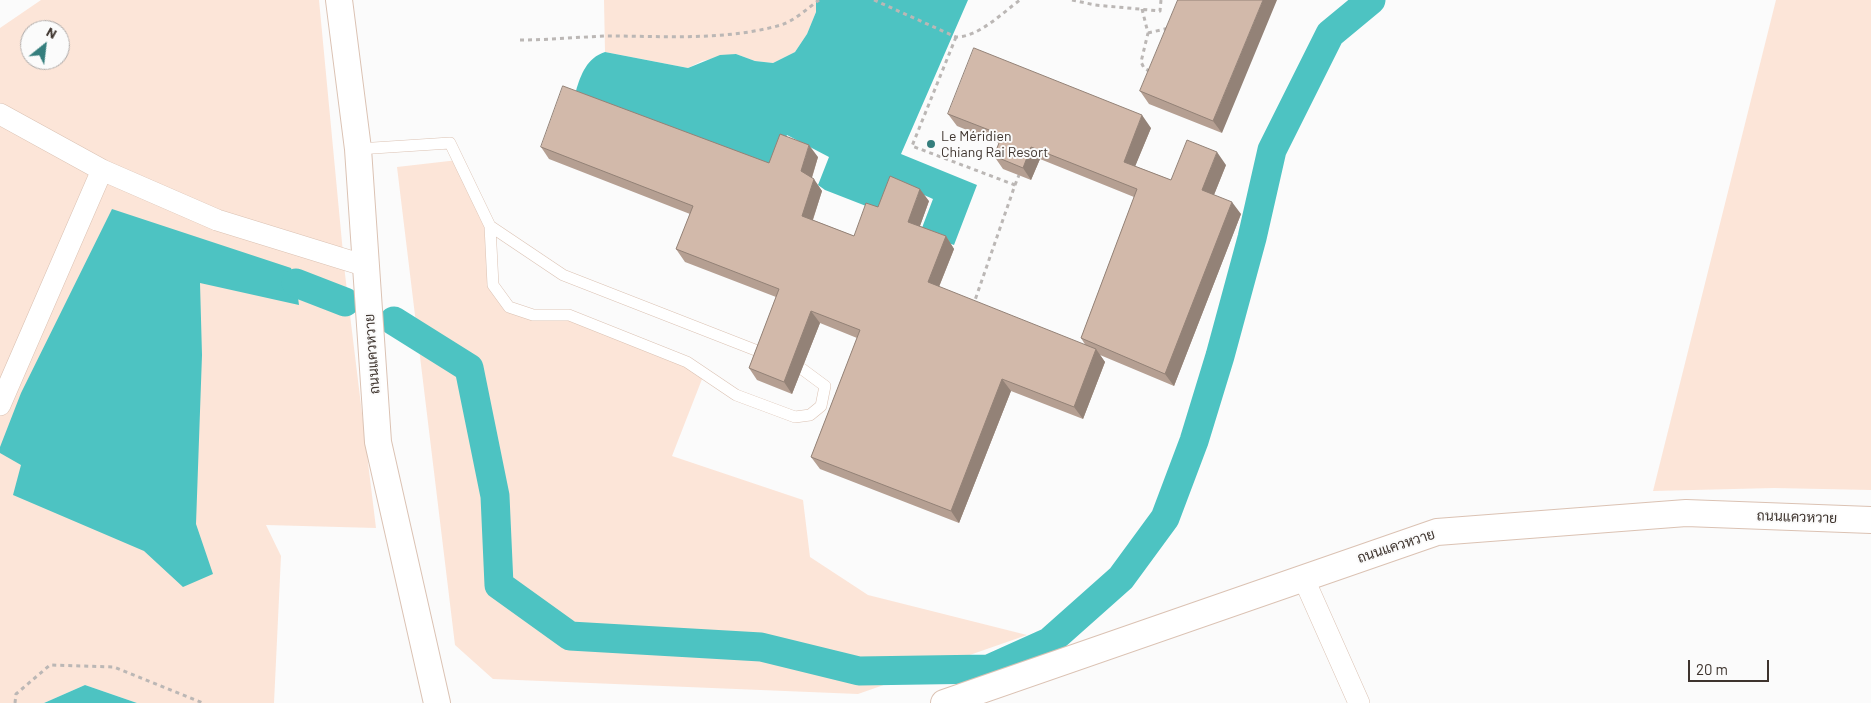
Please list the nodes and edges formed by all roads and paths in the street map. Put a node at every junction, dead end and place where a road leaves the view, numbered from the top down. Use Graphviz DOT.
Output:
graph roads {
  1 [pos="339,0"];
  2 [pos="819,0"];
  3 [pos="874,0"];
  4 [pos="1020,0"];
  5 [pos="1072,0"];
  6 [pos="1161,0"];
  7 [pos="1142,9"];
  8 [pos="1174,28"];
  9 [pos="1148,32"];
  10 [pos="956,37"];
  11 [pos="520,40"];
  12 [pos="1153,73"];
  13 [pos="0,114"];
  14 [pos="358,149"];
  15 [pos="102,170"];
  16 [pos="1019,175"];
  17 [pos="1015,185"];
  18 [pos="490,226"];
  19 [pos="366,266"];
  20 [pos="972,308"];
  21 [pos="768,355"];
  22 [pos="802,369"];
  23 [pos="0,405"];
  24 [pos="1871,520"];
  25 [pos="1303,577"];
  26 [pos="15,703"];
  27 [pos="203,703"];
  28 [pos="437,703"];
  29 [pos="944,703"];
  30 [pos="1359,703"];
  1 -- 14 [label="street, ถนนแควหวาย"];
  2 -- 11 [label="path"];
  3 -- 10 [label="path"];
  4 -- 10 [label="path"];
  5 -- 7 [label="path"];
  6 -- 7 [label="path"];
  7 -- 9 [label="path"];
  8 -- 9 [label="path"];
  9 -- 12 [label="path"];
  10 -- 17 [label="path"];
  13 -- 15 [label="street"];
  14 -- 18 [label="lane"];
  14 -- 19 [label="street, ถนนแควหวาย"];
  15 -- 19 [label="street"];
  15 -- 23 [label="street"];
  16 -- 17 [label="path"];
  17 -- 20 [label="path"];
  18 -- 21 [label="lane"];
  18 -- 22 [label="lane"];
  19 -- 28 [label="street, ถนนแควหวาย"];
  24 -- 25 [label="street, ถนนแควหวาย"];
  25 -- 29 [label="street, ถนนแควหวาย"];
  25 -- 30 [label="street"];
  26 -- 27 [label="path"];
}
